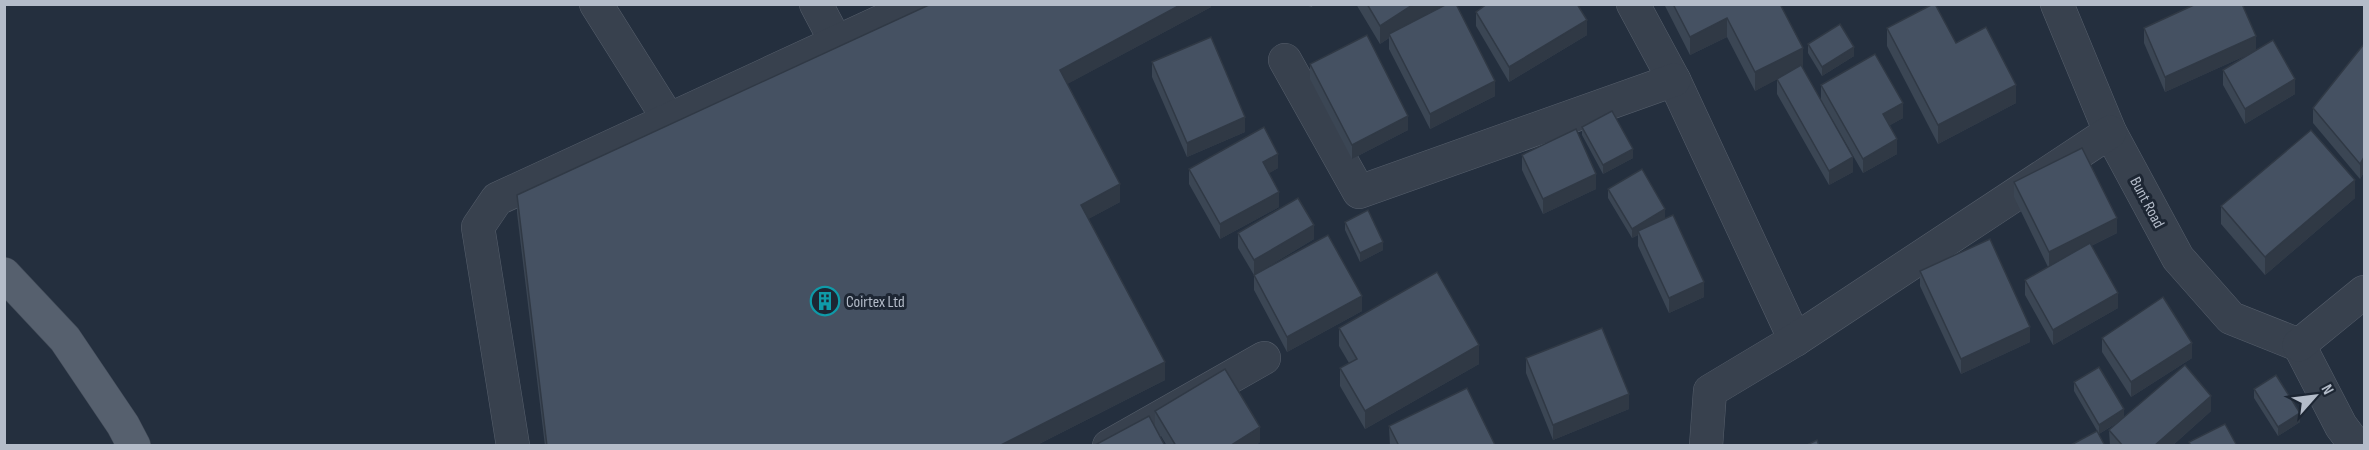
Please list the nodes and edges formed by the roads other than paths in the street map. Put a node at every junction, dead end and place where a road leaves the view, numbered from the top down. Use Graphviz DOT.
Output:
graph roads {
  1 [pos="597,4"];
  2 [pos="816,4"];
  3 [pos="919,4"];
  4 [pos="1633,4"];
  5 [pos="2057,4"];
  6 [pos="836,42"];
  7 [pos="1286,60"];
  8 [pos="1674,80"];
  9 [pos="669,120"];
  10 [pos="2110,132"];
  11 [pos="4,274"];
  12 [pos="2364,292"];
  13 [pos="1795,340"];
  14 [pos="2299,345"];
  15 [pos="1264,358"];
  16 [pos="134,446"];
  17 [pos="513,446"];
  18 [pos="1109,446"];
  19 [pos="1706,446"];
  20 [pos="2356,446"];
  1 -- 9 [label="street"];
  2 -- 6 [label="street"];
  3 -- 6 [label="street"];
  4 -- 8 [label="street"];
  5 -- 10 [label="street, Bunt Road"];
  6 -- 9 [label="street"];
  7 -- 8 [label="street"];
  8 -- 13 [label="street"];
  9 -- 17 [label="street"];
  10 -- 13 [label="street"];
  10 -- 14 [label="street, Bunt Road"];
  11 -- 16 [label="main road"];
  12 -- 14 [label="street"];
  13 -- 19 [label="street"];
  14 -- 20 [label="street"];
  15 -- 18 [label="street"];
}
